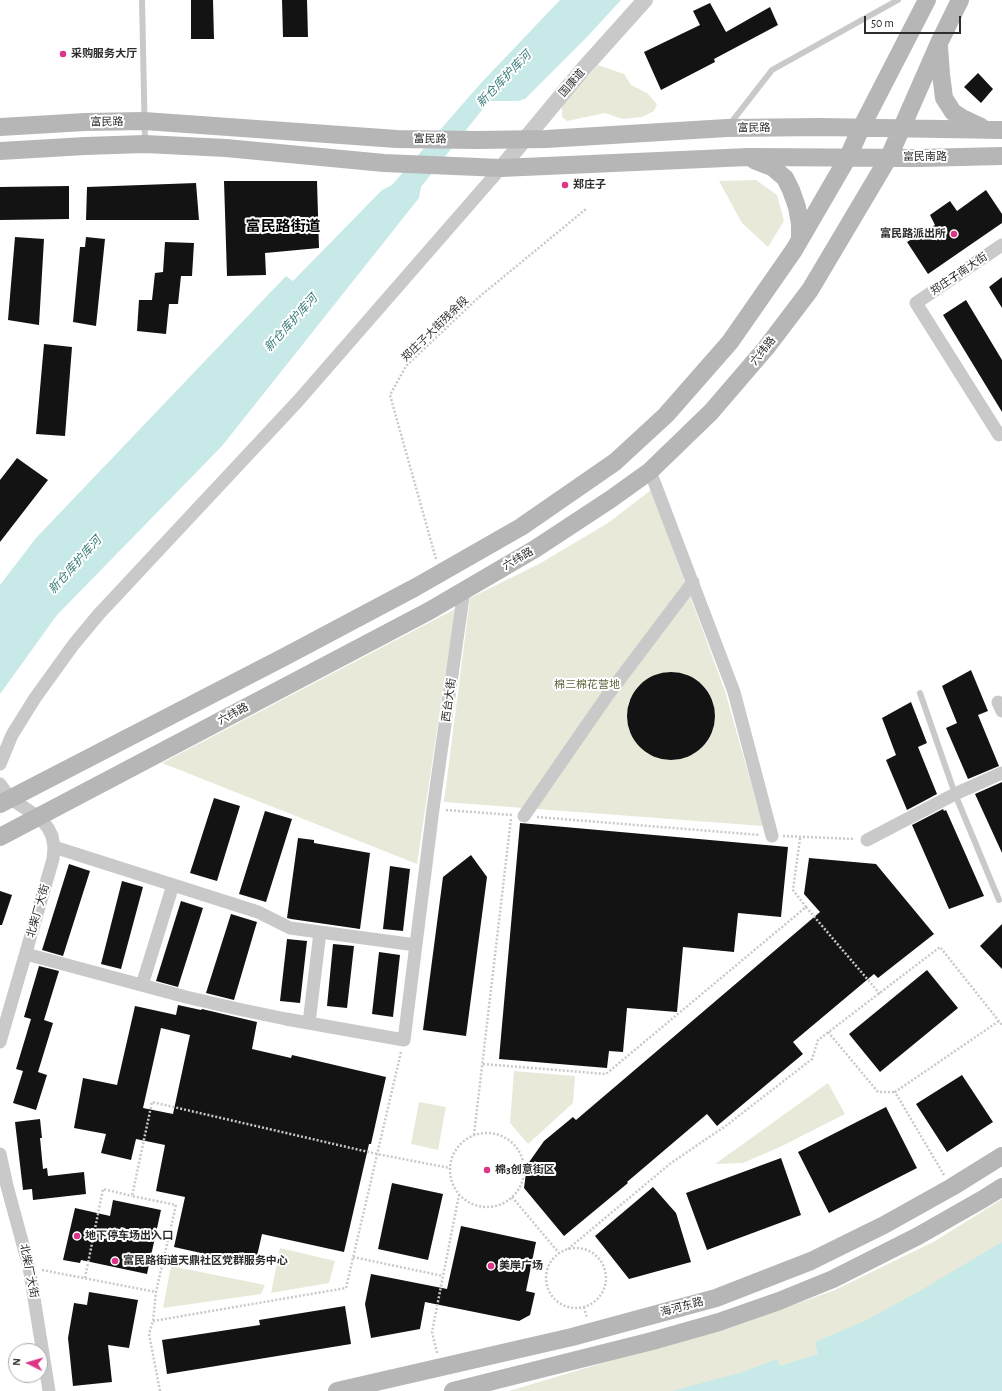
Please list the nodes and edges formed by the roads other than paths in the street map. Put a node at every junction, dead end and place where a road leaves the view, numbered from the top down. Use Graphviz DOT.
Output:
graph roads {
  1 [pos="142,0"];
  2 [pos="646,0"];
  3 [pos="898,0"];
  4 [pos="927,0"];
  5 [pos="960,0"];
  6 [pos="939,43"];
  7 [pos="144,121"];
  8 [pos="0,127"];
  9 [pos="727,128"];
  10 [pos="862,128"];
  11 [pos="902,128"];
  12 [pos="995,130"];
  13 [pos="525,139"];
  14 [pos="145,144"];
  15 [pos="0,151"];
  16 [pos="1002,156"];
  17 [pos="748,157"];
  18 [pos="889,157"];
  19 [pos="848,158"];
  20 [pos="501,168"];
  21 [pos="800,240"];
  22 [pos="1002,245"];
  23 [pos="1002,433"];
  24 [pos="650,471"];
  25 [pos="693,582"];
  26 [pos="464,590"];
  27 [pos="920,693"];
  28 [pos="0,764"];
  29 [pos="1002,773"];
  30 [pos="955,794"];
  31 [pos="3,795"];
  32 [pos="518,816"];
  33 [pos="38,817"];
  34 [pos="772,836"];
  35 [pos="0,837"];
  36 [pos="867,840"];
  37 [pos="54,847"];
  38 [pos="173,885"];
  39 [pos="999,900"];
  40 [pos="320,932"];
  41 [pos="416,945"];
  42 [pos="26,954"];
  43 [pos="142,985"];
  44 [pos="309,1023"];
  45 [pos="0,1042"];
  46 [pos="0,1154"];
  47 [pos="1002,1156"];
  48 [pos="1002,1187"];
  49 [pos="49,1391"];
  50 [pos="337,1391"];
  51 [pos="453,1391"];
  1 -- 7 [label="lane"];
  2 -- 13 [label="street, 国康道"];
  3 -- 9 [label="lane"];
  4 -- 10 [label="main road"];
  5 -- 6 [label="main road"];
  6 -- 11 [label="main road"];
  6 -- 12 [label="main road"];
  7 -- 8 [label="main road, 富民路"];
  7 -- 13 [label="main road, 富民路"];
  7 -- 14 [label="lane"];
  9 -- 10 [label="main road, 富民路"];
  9 -- 13 [label="main road, 富民路"];
  10 -- 11 [label="main road, 富民路"];
  10 -- 19 [label="main road"];
  11 -- 12 [label="main road, 富民路"];
  11 -- 18 [label="main road, 六纬路"];
  13 -- 20 [label="street, 国康道"];
  14 -- 15 [label="main road, 富民路"];
  14 -- 20 [label="main road, 富民路"];
  16 -- 18 [label="main road, 富民南路"];
  17 -- 19 [label="main road, 富民路"];
  17 -- 20 [label="main road, 富民路"];
  17 -- 21 [label="main road"];
  18 -- 19 [label="main road, 富民南路"];
  18 -- 24 [label="main road, 六纬路"];
  19 -- 21 [label="main road"];
  20 -- 28 [label="street"];
  21 -- 31 [label="main road"];
  22 -- 23 [label="street, 郑庄子南大街"];
  24 -- 25 [label="street"];
  24 -- 26 [label="main road, 六纬路"];
  25 -- 32 [label="street"];
  25 -- 34 [label="street"];
  26 -- 33 [label="main road, 六纬路"];
  26 -- 41 [label="street, 西台大街"];
  27 -- 30 [label="lane"];
  29 -- 30 [label="street"];
  30 -- 36 [label="street"];
  30 -- 39 [label="lane"];
  31 -- 33 [label="street, 北柴厂大街"];
  33 -- 35 [label="main road, 六纬路"];
  33 -- 37 [label="street, 北柴厂大街"];
  37 -- 38 [label="street"];
  37 -- 42 [label="street, 北柴厂大街"];
  38 -- 40 [label="street"];
  38 -- 43 [label="street"];
  40 -- 41 [label="street"];
  40 -- 44 [label="street"];
  41 -- 44 [label="street, 西台大街"];
  42 -- 43 [label="street"];
  42 -- 45 [label="street, 北柴厂大街"];
  43 -- 44 [label="street"];
  46 -- 49 [label="street, 北柴厂大街"];
  47 -- 50 [label="main road, 海河东路"];
  48 -- 51 [label="main road"];
}
